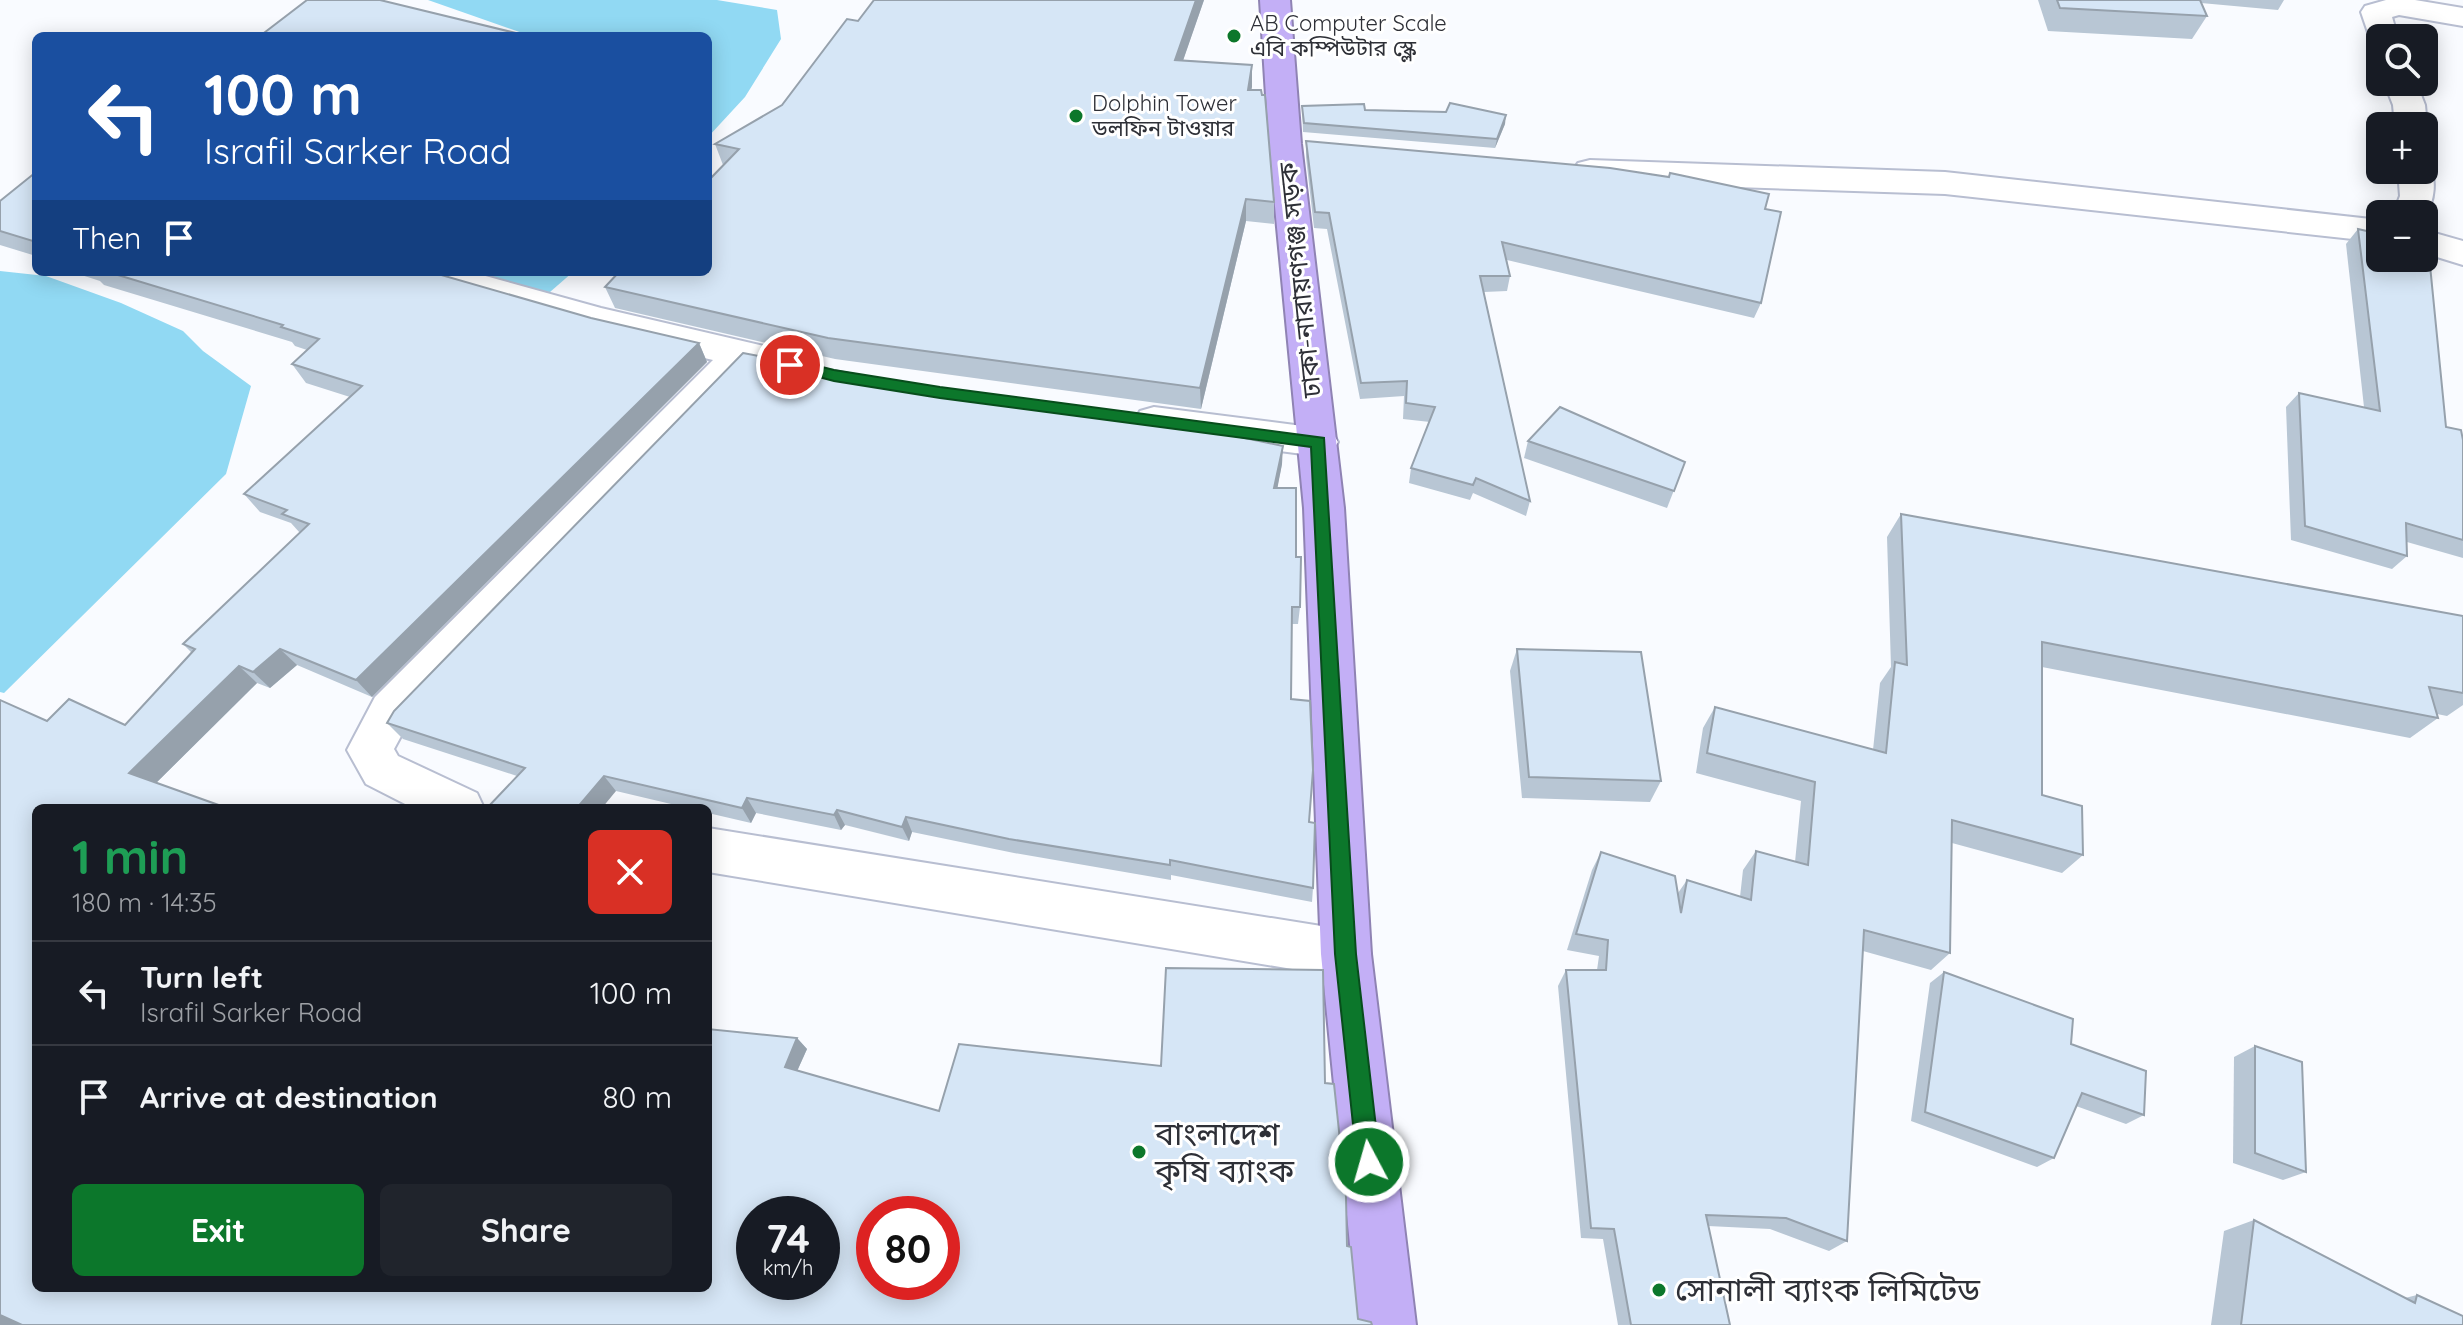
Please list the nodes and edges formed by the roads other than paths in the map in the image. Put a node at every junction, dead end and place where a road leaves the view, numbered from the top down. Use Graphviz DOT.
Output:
graph roads {
  1 [pos="1275,0"];
  2 [pos="2463,17"];
  3 [pos="2379,24"];
  4 [pos="1552,166"];
  5 [pos="2366,229"];
  6 [pos="2438,245"];
  7 [pos="2463,253"];
  8 [pos="443,276"];
  9 [pos="740,355"];
  10 [pos="834,375"];
  11 [pos="1113,415"];
  12 [pos="1318,442"];
  13 [pos="452,804"];
  14 [pos="712,851"];
  15 [pos="1346,954"];
  16 [pos="1387,1325"];
  1 -- 12 [label="highway, ঢাকা-নারায়ণগঞ্জ সড়ক"];
  2 -- 3 [label="street"];
  4 -- 5 [label="street"];
  6 -- 7 [label="street"];
  8 -- 9 [label="street"];
  9 -- 10 [label="street"];
  9 -- 13 [label="street"];
  11 -- 12 [label="street"];
  12 -- 15 [label="highway, ঢাকা-নারায়ণগঞ্জ সড়ক"];
  14 -- 15 [label="street"];
  15 -- 16 [label="highway, ঢাকা-নারায়ণগঞ্জ সড়ক"];
}
